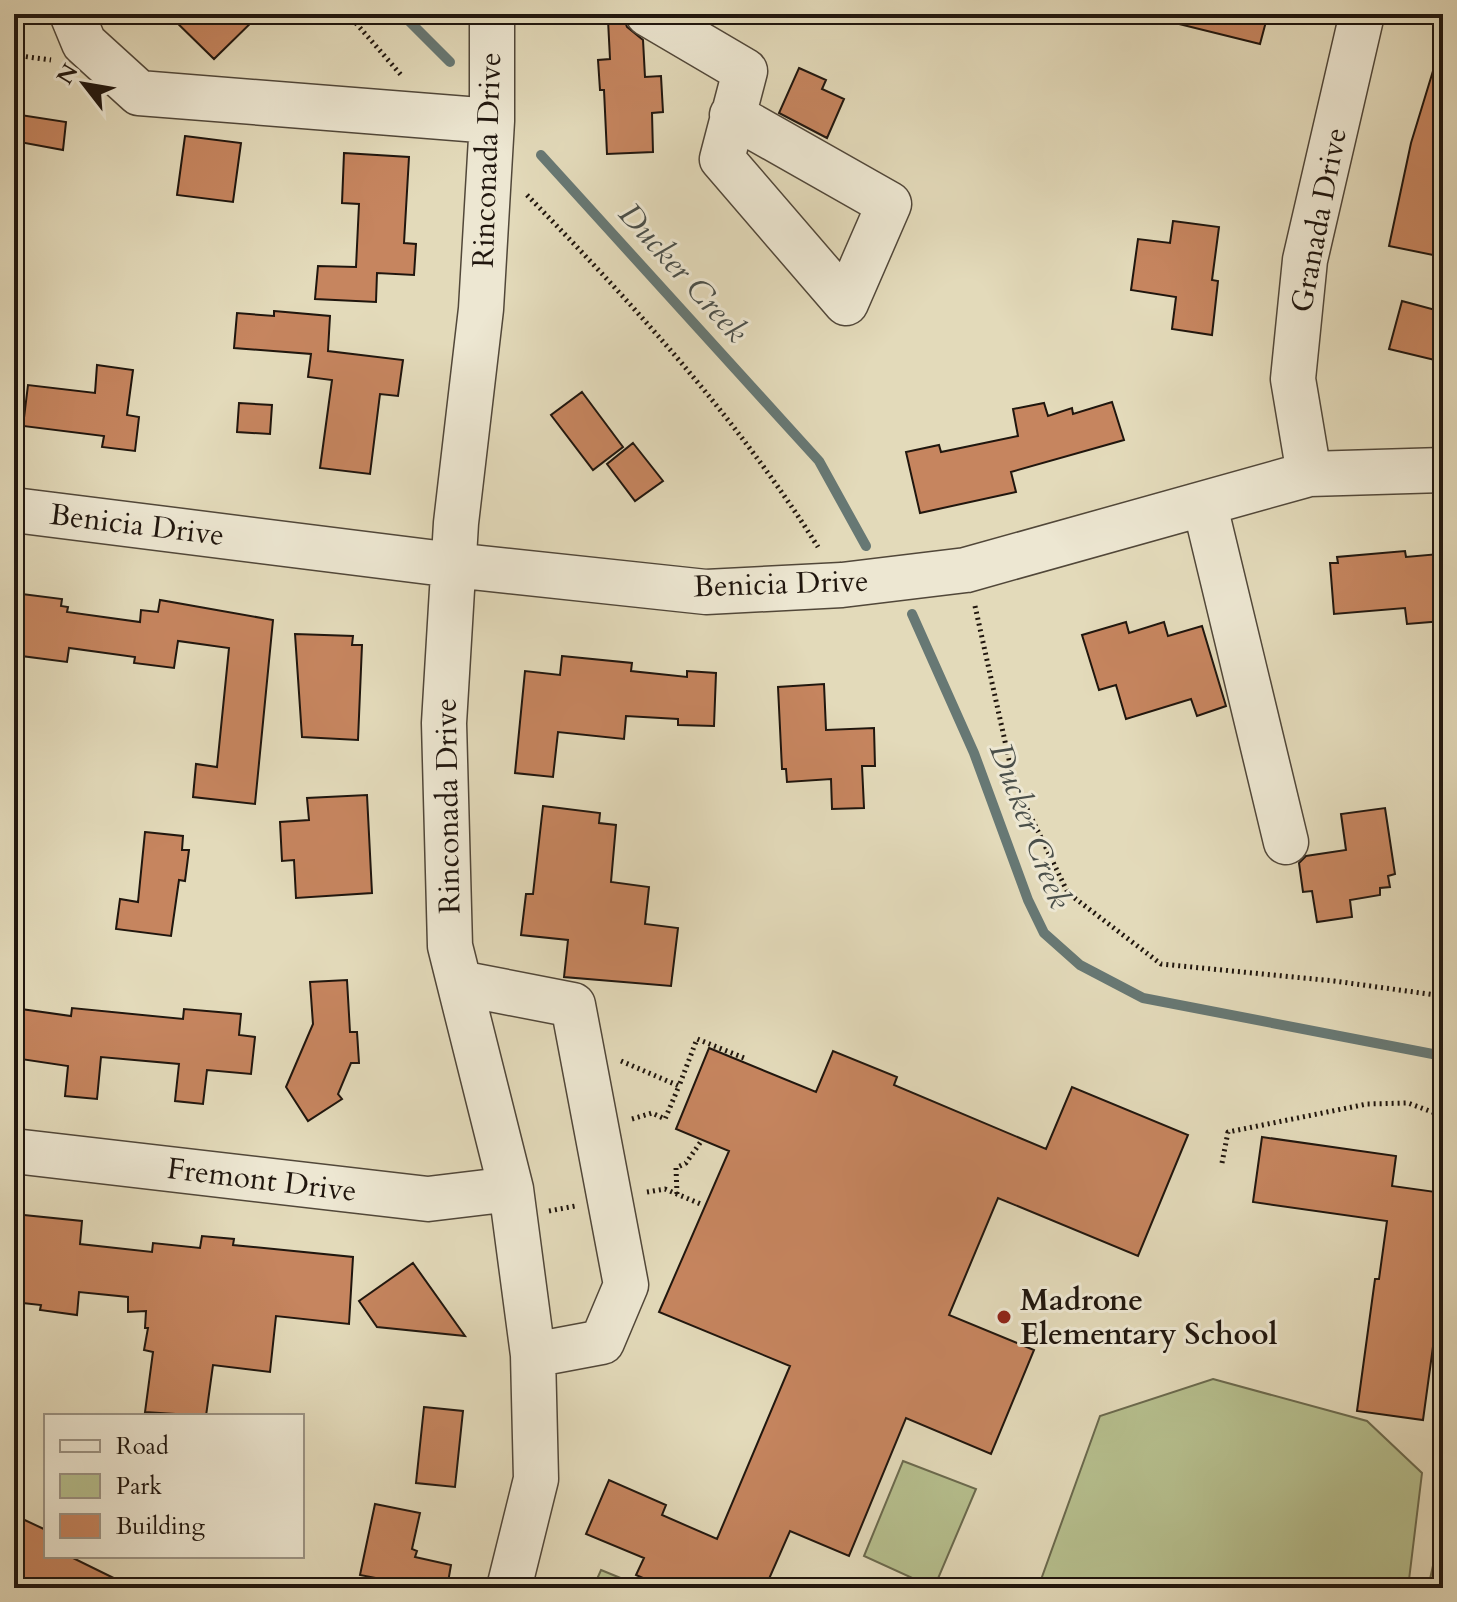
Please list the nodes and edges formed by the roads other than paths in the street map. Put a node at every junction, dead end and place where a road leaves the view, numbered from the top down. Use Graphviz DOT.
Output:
graph roads {
  1 [pos="72,14"];
  2 [pos="492,14"];
  3 [pos="648,14"];
  4 [pos="1362,14"];
  5 [pos="732,115"];
  6 [pos="492,121"];
  7 [pos="1443,470"];
  8 [pos="1309,474"];
  9 [pos="1205,506"];
  10 [pos="14,510"];
  11 [pos="453,565"];
  12 [pos="1286,842"];
  13 [pos="460,983"];
  14 [pos="14,1151"];
  15 [pos="511,1189"];
  16 [pos="533,1355"];
  17 [pos="509,1588"];
  1 -- 6 [label="street"];
  2 -- 6 [label="street, Rinconada Drive"];
  3 -- 5 [label="street"];
  4 -- 8 [label="street, Granada Drive"];
  6 -- 11 [label="street, Rinconada Drive"];
  7 -- 8 [label="street, Benicia Drive"];
  8 -- 9 [label="street, Benicia Drive"];
  9 -- 11 [label="street, Benicia Drive"];
  9 -- 12 [label="street"];
  10 -- 11 [label="street, Benicia Drive"];
  11 -- 13 [label="street, Rinconada Drive"];
  13 -- 15 [label="street, Rinconada Drive"];
  13 -- 16 [label="street"];
  14 -- 15 [label="street, Fremont Drive"];
  15 -- 16 [label="street, Rinconada Drive"];
  16 -- 17 [label="street, Rinconada Drive"];
}
